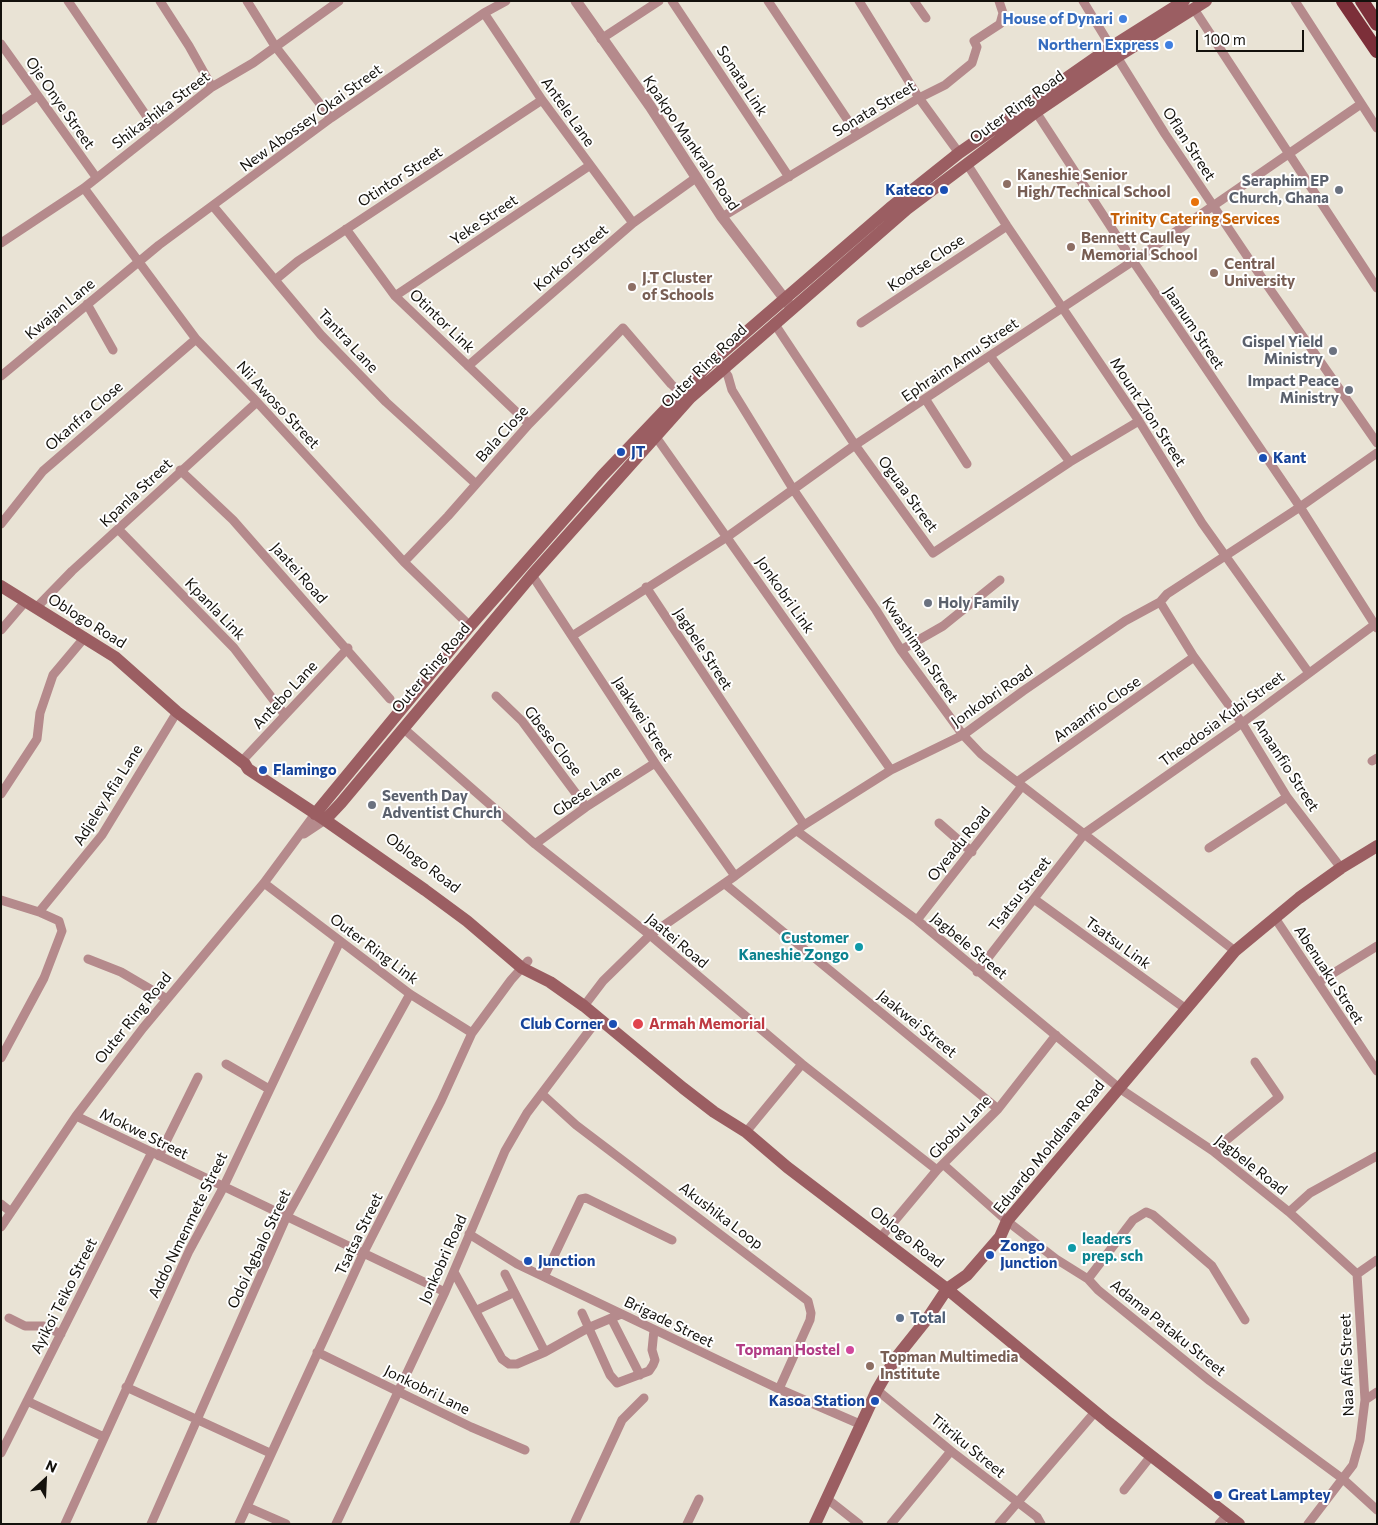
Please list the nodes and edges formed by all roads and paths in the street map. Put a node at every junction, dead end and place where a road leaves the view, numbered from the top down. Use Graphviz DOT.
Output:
graph roads {
  1 [pos="68,1"];
  2 [pos="160,1"];
  3 [pos="247,1"];
  4 [pos="339,1"];
  5 [pos="506,1"];
  6 [pos="576,1"];
  7 [pos="659,1"];
  8 [pos="672,1"];
  9 [pos="859,1"];
  10 [pos="914,1"];
  11 [pos="999,1"];
  12 [pos="1083,1"];
  13 [pos="1206,1"];
  14 [pos="1295,1"];
  15 [pos="1343,1"];
  16 [pos="1356,1"];
  17 [pos="1362,1"];
  18 [pos="769,2"];
  19 [pos="1189,5"];
  20 [pos="484,13"];
  21 [pos="926,18"];
  22 [pos="1375,18"];
  23 [pos="601,38"];
  24 [pos="1,44"];
  25 [pos="275,46"];
  26 [pos="1377,51"];
  27 [pos="1114,52"];
  28 [pos="212,87"];
  29 [pos="37,96"];
  30 [pos="919,98"];
  31 [pos="542,100"];
  32 [pos="1361,104"];
  33 [pos="1036,112"];
  34 [pos="331,118"];
  35 [pos="1,121"];
  36 [pos="1377,128"];
  37 [pos="156,130"];
  38 [pos="857,134"];
  39 [pos="959,153"];
  40 [pos="1289,156"];
  41 [pos="967,164"];
  42 [pos="589,166"];
  43 [pos="96,177"];
  44 [pos="697,177"];
  45 [pos="789,177"];
  46 [pos="84,188"];
  47 [pos="213,206"];
  48 [pos="1213,206"];
  49 [pos="722,217"];
  50 [pos="633,223"];
  51 [pos="1007,226"];
  52 [pos="346,229"];
  53 [pos="1,243"];
  54 [pos="1133,261"];
  55 [pos="137,263"];
  56 [pos="275,280"];
  57 [pos="1377,288"];
  58 [pos="395,296"];
  59 [pos="784,299"];
  60 [pos="87,304"];
  61 [pos="1063,308"];
  62 [pos="793,309"];
  63 [pos="774,323"];
  64 [pos="861,323"];
  65 [pos="196,339"];
  66 [pos="113,350"];
  67 [pos="990,356"];
  68 [pos="468,366"];
  69 [pos="716,367"];
  70 [pos="1,376"];
  71 [pos="681,393"];
  72 [pos="926,400"];
  73 [pos="257,402"];
  74 [pos="1139,421"];
  75 [pos="529,424"];
  76 [pos="656,437"];
  77 [pos="1377,443"];
  78 [pos="855,445"];
  79 [pos="1377,453"];
  80 [pos="1070,462"];
  81 [pos="967,464"];
  82 [pos="180,470"];
  83 [pos="476,484"];
  84 [pos="793,489"];
  85 [pos="1300,507"];
  86 [pos="1,524"];
  87 [pos="118,530"];
  88 [pos="727,537"];
  89 [pos="1226,556"];
  90 [pos="404,562"];
  91 [pos="532,575"];
  92 [pos="1000,580"];
  93 [pos="1,586"];
  94 [pos="646,588"];
  95 [pos="1160,602"];
  96 [pos="30,605"];
  97 [pos="470,626"];
  98 [pos="1376,627"];
  99 [pos="1,630"];
  100 [pos="572,636"];
  101 [pos="85,637"];
  102 [pos="348,648"];
  103 [pos="901,650"];
  104 [pos="1194,657"];
  105 [pos="1310,673"];
  106 [pos="496,696"];
  107 [pos="390,699"];
  108 [pos="177,712"];
  109 [pos="285,714"];
  110 [pos="1242,723"];
  111 [pos="403,728"];
  112 [pos="963,735"];
  113 [pos="244,762"];
  114 [pos="655,763"];
  115 [pos="891,770"];
  116 [pos="1020,784"];
  117 [pos="1,794"];
  118 [pos="1287,797"];
  119 [pos="586,807"];
  120 [pos="323,814"];
  121 [pos="939,823"];
  122 [pos="800,828"];
  123 [pos="1085,833"];
  124 [pos="535,844"];
  125 [pos="1377,846"];
  126 [pos="1209,848"];
  127 [pos="972,852"];
  128 [pos="1341,868"];
  129 [pos="735,876"];
  130 [pos="264,883"];
  131 [pos="725,884"];
  132 [pos="1034,899"];
  133 [pos="1,900"];
  134 [pos="39,912"];
  135 [pos="1276,918"];
  136 [pos="916,920"];
  137 [pos="650,935"];
  138 [pos="340,941"];
  139 [pos="1377,946"];
  140 [pos="1235,951"];
  141 [pos="88,959"];
  142 [pos="525,965"];
  143 [pos="977,972"];
  144 [pos="1319,982"];
  145 [pos="410,994"];
  146 [pos="167,999"];
  147 [pos="584,1006"];
  148 [pos="1186,1009"];
  149 [pos="598,1019"];
  150 [pos="472,1033"];
  151 [pos="1056,1036"];
  152 [pos="1,1058"];
  153 [pos="1255,1062"];
  154 [pos="226,1064"];
  155 [pos="802,1064"];
  156 [pos="1377,1072"];
  157 [pos="198,1077"];
  158 [pos="1119,1088"];
  159 [pos="269,1089"];
  160 [pos="542,1094"];
  161 [pos="998,1108"];
  162 [pos="76,1116"];
  163 [pos="746,1132"];
  164 [pos="1213,1151"];
  165 [pos="155,1154"];
  166 [pos="1377,1156"];
  167 [pos="941,1167"];
  168 [pos="223,1188"];
  169 [pos="1,1204"];
  170 [pos="11,1212"];
  171 [pos="1289,1212"];
  172 [pos="286,1218"];
  173 [pos="1008,1220"];
  174 [pos="1,1227"];
  175 [pos="469,1234"];
  176 [pos="881,1237"];
  177 [pos="672,1240"];
  178 [pos="363,1254"];
  179 [pos="1377,1260"];
  180 [pos="454,1272"];
  181 [pos="505,1274"];
  182 [pos="1357,1274"];
  183 [pos="544,1277"];
  184 [pos="1088,1279"];
  185 [pos="947,1289"];
  186 [pos="445,1292"];
  187 [pos="513,1293"];
  188 [pos="477,1310"];
  189 [pos="582,1313"];
  190 [pos="621,1314"];
  191 [pos="9,1318"];
  192 [pos="611,1318"];
  193 [pos="1245,1320"];
  194 [pos="588,1328"];
  195 [pos="654,1330"];
  196 [pos="61,1334"];
  197 [pos="317,1352"];
  198 [pos="545,1352"];
  199 [pos="640,1374"];
  200 [pos="126,1387"];
  201 [pos="779,1389"];
  202 [pos="878,1390"];
  203 [pos="397,1391"];
  204 [pos="1377,1392"];
  205 [pos="644,1398"];
  206 [pos="1365,1400"];
  207 [pos="27,1401"];
  208 [pos="1095,1412"];
  209 [pos="197,1420"];
  210 [pos="862,1425"];
  211 [pos="104,1437"];
  212 [pos="526,1450"];
  213 [pos="951,1451"];
  214 [pos="1,1453"];
  215 [pos="270,1453"];
  216 [pos="1151,1456"];
  217 [pos="1343,1478"];
  218 [pos="1124,1490"];
  219 [pos="699,1498"];
  220 [pos="826,1498"];
  221 [pos="1017,1503"];
  222 [pos="247,1507"];
  223 [pos="1377,1510"];
  224 [pos="1223,1519"];
  225 [pos="65,1524"];
  226 [pos="151,1524"];
  227 [pos="239,1524"];
  228 [pos="286,1524"];
  229 [pos="336,1524"];
  230 [pos="574,1524"];
  231 [pos="687,1524"];
  232 [pos="815,1524"];
  233 [pos="859,1524"];
  234 [pos="891,1524"];
  235 [pos="999,1524"];
  236 [pos="1041,1524"];
  237 [pos="1239,1524"];
  238 [pos="1308,1524"];
  1 -- 37 [label="street"];
  2 -- 28 [label="street"];
  3 -- 25 [label="street"];
  4 -- 25 [label="street, Shikashika Street"];
  5 -- 20 [label="street, New Abossey Okai Street"];
  6 -- 23 [label="street, Kpakpo Mankralo Road"];
  7 -- 23 [label="street"];
  8 -- 45 [label="street, Sonata Link"];
  9 -- 30 [label="street"];
  10 -- 21 [label="street"];
  11 -- 30 [label="street, Sonata Street"];
  12 -- 27 [label="street, Oflan Street"];
  13 -- 19 [label="main road, Outer Ring Road"];
  14 -- 32 [label="street"];
  15 -- 26 [label="highway"];
  16 -- 22 [label="highway"];
  17 -- 22 [label="highway"];
  18 -- 38 [label="street"];
  19 -- 27 [label="main road, Outer Ring Road"];
  19 -- 40 [label="street"];
  20 -- 31 [label="street, Antele Lane"];
  20 -- 34 [label="street, New Abossey Okai Street"];
  23 -- 44 [label="street, Kpakpo Mankralo Road"];
  24 -- 29 [label="street, Oje Onye Street"];
  25 -- 28 [label="street, Shikashika Street"];
  25 -- 34 [label="street"];
  27 -- 33 [label="main road, Outer Ring Road"];
  27 -- 39 [label="main road, Outer Ring Road"];
  27 -- 48 [label="street, Oflan Street"];
  28 -- 37 [label="street, Shikashika Street"];
  29 -- 35 [label="street"];
  29 -- 43 [label="street, Oje Onye Street"];
  30 -- 38 [label="street, Sonata Street"];
  30 -- 39 [label="street"];
  31 -- 42 [label="street, Antele Lane"];
  31 -- 52 [label="street, Otintor Street"];
  32 -- 36 [label="street"];
  32 -- 40 [label="street, Ephraim Amu Street"];
  33 -- 41 [label="main road, Outer Ring Road"];
  33 -- 54 [label="street, Jaanum Street"];
  34 -- 47 [label="street, New Abossey Okai Street"];
  37 -- 43 [label="street, Shikashika Street"];
  38 -- 45 [label="street, Sonata Street"];
  39 -- 59 [label="main road, Outer Ring Road"];
  40 -- 48 [label="street, Ephraim Amu Street"];
  40 -- 57 [label="street"];
  41 -- 51 [label="street, Mount Zion Street"];
  41 -- 62 [label="main road, Outer Ring Road"];
  42 -- 50 [label="street, Antele Lane"];
  42 -- 58 [label="street, Yeke Street"];
  43 -- 46 [label="street, Shikashika Street"];
  44 -- 49 [label="street, Kpakpo Mankralo Road"];
  44 -- 50 [label="street, Korkor Street"];
  45 -- 49 [label="street, Sonata Street"];
  46 -- 53 [label="street, Shikashika Street"];
  46 -- 55 [label="street, Nii Awoso Street"];
  47 -- 55 [label="street, New Abossey Okai Street"];
  47 -- 56 [label="street, Tantra Lane"];
  48 -- 54 [label="street, Ephraim Amu Street"];
  48 -- 77 [label="street, Oflan Street"];
  49 -- 59 [label="street, Kpakpo Mankralo Road"];
  50 -- 68 [label="street, Korkor Street"];
  51 -- 61 [label="street, Mount Zion Street"];
  51 -- 64 [label="street, Kootse Close"];
  52 -- 56 [label="street, Otintor Street"];
  52 -- 58 [label="street, Otintor Link"];
  54 -- 61 [label="street, Ephraim Amu Street"];
  54 -- 85 [label="street, Jaanum Street"];
  55 -- 60 [label="street, Kwajan Lane"];
  55 -- 65 [label="street, Nii Awoso Street"];
  56 -- 83 [label="street, Tantra Lane"];
  58 -- 68 [label="street, Otintor Link"];
  59 -- 62 [label="street, Kpakpo Mankralo Road"];
  59 -- 69 [label="main road, Outer Ring Road"];
  60 -- 66 [label="street"];
  60 -- 70 [label="street, Kwajan Lane"];
  61 -- 67 [label="street, Ephraim Amu Street"];
  61 -- 74 [label="street, Mount Zion Street"];
  62 -- 63 [label="main road, Outer Ring Road"];
  63 -- 69 [label="main road, Outer Ring Road"];
  63 -- 78 [label="street, Oguaa Street"];
  65 -- 73 [label="street, Nii Awoso Street"];
  65 -- 86 [label="street, Okanfra Close"];
  67 -- 72 [label="street, Ephraim Amu Street"];
  67 -- 80 [label="street"];
  68 -- 75 [label="street, Otintor Link"];
  69 -- 71 [label="main road, Outer Ring Road"];
  69 -- 76 [label="main road, Outer Ring Road"];
  69 -- 84 [label="street, Kwashiman Street"];
  71 -- 75 [label="street, Bala Close"];
  71 -- 97 [label="main road, Outer Ring Road"];
  72 -- 78 [label="street, Ephraim Amu Street"];
  72 -- 81 [label="street"];
  73 -- 82 [label="street, Kpanla Street"];
  73 -- 90 [label="street, Nii Awoso Street"];
  74 -- 80 [label="street, Oguaa Street"];
  74 -- 89 [label="street, Mount Zion Street"];
  75 -- 83 [label="street, Bala Close"];
  76 -- 88 [label="street, Jonkobri Link"];
  76 -- 91 [label="main road, Outer Ring Road"];
  78 -- 80 [label="street, Oguaa Street"];
  78 -- 84 [label="street, Ephraim Amu Street"];
  79 -- 85 [label="street, Jonkobri Road"];
  82 -- 87 [label="street, Kpanla Street"];
  82 -- 102 [label="street, Jaatei Road"];
  83 -- 90 [label="street, Bala Close"];
  84 -- 88 [label="street, Ephraim Amu Street"];
  84 -- 103 [label="street, Kwashiman Street"];
  85 -- 89 [label="street, Jonkobri Road"];
  85 -- 98 [label="street, Jaanum Street"];
  87 -- 96 [label="street, Kpanla Street"];
  87 -- 109 [label="street, Kpanla Link"];
  88 -- 94 [label="street, Ephraim Amu Street"];
  88 -- 115 [label="street, Jonkobri Link"];
  89 -- 95 [label="street, Jonkobri Road"];
  89 -- 105 [label="street, Mount Zion Street"];
  90 -- 97 [label="street, Nii Awoso Street"];
  91 -- 100 [label="street, Jaakwei Street"];
  91 -- 111 [label="main road, Outer Ring Road"];
  92 -- 103 [label="street"];
  93 -- 96 [label="main road, Oblogo Road"];
  94 -- 100 [label="street, Ephraim Amu Street"];
  94 -- 122 [label="street, Jagbele Street"];
  95 -- 104 [label="street, Anaanfio Street"];
  95 -- 112 [label="street, Jonkobri Road"];
  96 -- 99 [label="street, Kpanla Street"];
  96 -- 101 [label="main road, Oblogo Road"];
  97 -- 120 [label="main road, Outer Ring Road"];
  98 -- 105 [label="street, Theodosia Kubi Street"];
  100 -- 114 [label="street, Jaakwei Street"];
  101 -- 108 [label="main road, Oblogo Road"];
  101 -- 117 [label="street"];
  102 -- 107 [label="street, Jaatei Road"];
  102 -- 109 [label="street, Antebo Lane"];
  103 -- 112 [label="street, Kwashiman Street"];
  104 -- 110 [label="street, Anaanfio Street"];
  104 -- 116 [label="street, Anaanfio Close"];
  105 -- 110 [label="street, Theodosia Kubi Street"];
  106 -- 119 [label="street, Gbese Close"];
  108 -- 113 [label="main road, Oblogo Road"];
  108 -- 134 [label="street, Adjeley Afia Lane"];
  109 -- 113 [label="street, Antebo Lane"];
  110 -- 118 [label="street, Anaanfio Street"];
  110 -- 123 [label="street, Theodosia Kubi Street"];
  111 -- 120 [label="main road, Outer Ring Road"];
  111 -- 124 [label="street, Jaatei Road"];
  112 -- 115 [label="street, Jonkobri Road"];
  112 -- 116 [label="street, Kwashiman Street"];
  113 -- 120 [label="main road, Oblogo Road"];
  114 -- 119 [label="street, Gbese Lane"];
  114 -- 129 [label="street, Jaakwei Street"];
  115 -- 122 [label="street, Jonkobri Road"];
  116 -- 123 [label="street, Kwashiman Street"];
  116 -- 127 [label="street, Oyeadu Road"];
  118 -- 126 [label="street"];
  118 -- 128 [label="street, Anaanfio Street"];
  119 -- 124 [label="street, Gbese Lane"];
  120 -- 130 [label="street, Outer Ring Road"];
  120 -- 142 [label="main road, Oblogo Road"];
  121 -- 127 [label="street"];
  122 -- 129 [label="street, Jonkobri Road"];
  122 -- 136 [label="street, Jagbele Street"];
  123 -- 132 [label="street, Tsatsu Street"];
  123 -- 140 [label="street, Kwashiman Street"];
  124 -- 137 [label="street, Jaatei Road"];
  125 -- 128 [label="main road, Eduardo Mohdlana Road"];
  127 -- 136 [label="street, Oyeadu Road"];
  128 -- 135 [label="main road, Eduardo Mohdlana Road"];
  129 -- 131 [label="street, Jonkobri Road"];
  130 -- 138 [label="street, Outer Ring Link"];
  130 -- 146 [label="street, Outer Ring Road"];
  131 -- 137 [label="street, Jonkobri Road"];
  131 -- 161 [label="street, Jaakwei Street"];
  132 -- 143 [label="street, Tsatsu Street"];
  132 -- 148 [label="street, Tsatsu Link"];
  133 -- 134 [label="street"];
  134 -- 152 [label="street"];
  135 -- 140 [label="main road, Eduardo Mohdlana Road"];
  135 -- 144 [label="street, Abenuaku Street"];
  136 -- 143 [label="street, Jagbele Street"];
  137 -- 147 [label="street, Jonkobri Road"];
  137 -- 155 [label="street, Jaatei Road"];
  138 -- 145 [label="street, Outer Ring Link"];
  138 -- 159 [label="street, Addo Nmenmete Street"];
  139 -- 144 [label="street"];
  140 -- 148 [label="main road, Eduardo Mohdlana Road"];
  141 -- 146 [label="street"];
  142 -- 147 [label="main road, Oblogo Road"];
  142 -- 150 [label="street, Tsatsa Street"];
  143 -- 151 [label="street, Jagbele Street"];
  144 -- 156 [label="street, Abenuaku Street"];
  145 -- 150 [label="street, Outer Ring Link"];
  145 -- 172 [label="street, Odoi Agbalo Street"];
  146 -- 162 [label="street, Outer Ring Road"];
  147 -- 149 [label="main road, Oblogo Road"];
  148 -- 158 [label="main road, Eduardo Mohdlana Road"];
  149 -- 160 [label="street, Jonkobri Road"];
  149 -- 163 [label="main road, Oblogo Road"];
  150 -- 178 [label="street, Tsatsa Street"];
  151 -- 158 [label="street, Jagbele Street"];
  151 -- 161 [label="street, Gbobu Lane"];
  153 -- 164 [label="street"];
  154 -- 159 [label="street"];
  155 -- 163 [label="street"];
  155 -- 167 [label="street, Jaatei Road"];
  157 -- 165 [label="street, Ayikoi Teiko Street"];
  158 -- 164 [label="street, Jagbele Road"];
  158 -- 173 [label="main road, Eduardo Mohdlana Road"];
  159 -- 168 [label="street, Addo Nmenmete Street"];
  160 -- 175 [label="street, Jonkobri Road"];
  160 -- 201 [label="street, Akushika Loop"];
  161 -- 167 [label="street, Gbobu Lane"];
  162 -- 165 [label="street, Mokwe Street"];
  162 -- 170 [label="street, Outer Ring Road"];
  163 -- 176 [label="main road, Oblogo Road"];
  164 -- 171 [label="street, Jagbele Road"];
  165 -- 168 [label="street, Mokwe Street"];
  165 -- 196 [label="street, Ayikoi Teiko Street"];
  166 -- 171 [label="street"];
  167 -- 173 [label="street, Adama Pataku Street"];
  167 -- 176 [label="street, Gbobu Lane"];
  168 -- 172 [label="street, Mokwe Street"];
  168 -- 200 [label="street, Addo Nmenmete Street"];
  169 -- 170 [label="street"];
  170 -- 174 [label="street, Outer Ring Road"];
  171 -- 182 [label="street, Jagbele Road"];
  172 -- 178 [label="street, Mokwe Street"];
  172 -- 209 [label="street, Odoi Agbalo Street"];
  173 -- 184 [label="street, Adama Pataku Street"];
  173 -- 185 [label="main road, Eduardo Mohdlana Road"];
  175 -- 180 [label="street, Jonkobri Road"];
  175 -- 183 [label="street, Brigade Street"];
  176 -- 185 [label="main road, Oblogo Road"];
  177 -- 183 [label="street"];
  178 -- 186 [label="street, Mokwe Street"];
  178 -- 197 [label="street, Tsatsa Street"];
  179 -- 182 [label="street"];
  180 -- 186 [label="street, Jonkobri Road"];
  180 -- 188 [label="street"];
  181 -- 187 [label="street"];
  182 -- 206 [label="street, Naa Afie Street"];
  183 -- 190 [label="street, Brigade Street"];
  184 -- 193 [label="street"];
  184 -- 217 [label="street, Adama Pataku Street"];
  185 -- 202 [label="main road, Eduardo Mohdlana Road"];
  185 -- 208 [label="main road, Oblogo Road"];
  186 -- 203 [label="street, Jonkobri Road"];
  187 -- 188 [label="street"];
  187 -- 198 [label="street"];
  188 -- 198 [label="street"];
  189 -- 194 [label="street"];
  190 -- 192 [label="street"];
  190 -- 195 [label="street, Brigade Street"];
  191 -- 196 [label="street"];
  192 -- 194 [label="street"];
  192 -- 199 [label="street"];
  194 -- 198 [label="street"];
  194 -- 199 [label="street"];
  195 -- 199 [label="street"];
  195 -- 201 [label="street, Brigade Street"];
  196 -- 207 [label="street, Ayikoi Teiko Street"];
  197 -- 203 [label="street, Jonkobri Lane"];
  197 -- 215 [label="street, Tsatsa Street"];
  200 -- 209 [label="street"];
  200 -- 211 [label="street, Addo Nmenmete Street"];
  201 -- 210 [label="street, Brigade Street"];
  202 -- 210 [label="main road, Eduardo Mohdlana Road"];
  202 -- 213 [label="street, Titriku Street"];
  203 -- 212 [label="street, Jonkobri Lane"];
  203 -- 229 [label="street, Jonkobri Road"];
  204 -- 206 [label="street"];
  205 -- 230 [label="street"];
  206 -- 217 [label="street, Naa Afie Street"];
  207 -- 211 [label="street"];
  207 -- 214 [label="street, Ayikoi Teiko Street"];
  208 -- 216 [label="main road, Oblogo Road"];
  208 -- 221 [label="street"];
  209 -- 215 [label="street"];
  209 -- 226 [label="street, Odoi Agbalo Street"];
  210 -- 220 [label="main road, Eduardo Mohdlana Road"];
  211 -- 225 [label="street, Addo Nmenmete Street"];
  213 -- 221 [label="street, Titriku Street"];
  213 -- 234 [label="street"];
  215 -- 222 [label="street, Tsatsa Street"];
  216 -- 218 [label="street"];
  216 -- 224 [label="main road, Oblogo Road"];
  217 -- 223 [label="street, Adama Pataku Street"];
  217 -- 238 [label="street, Naa Afie Street"];
  219 -- 231 [label="street"];
  220 -- 232 [label="main road, Eduardo Mohdlana Road"];
  220 -- 233 [label="street"];
  221 -- 235 [label="street"];
  221 -- 236 [label="street, Titriku Street"];
  222 -- 227 [label="street, Tsatsa Street"];
  222 -- 228 [label="street"];
  224 -- 237 [label="main road, Oblogo Road"];
}
